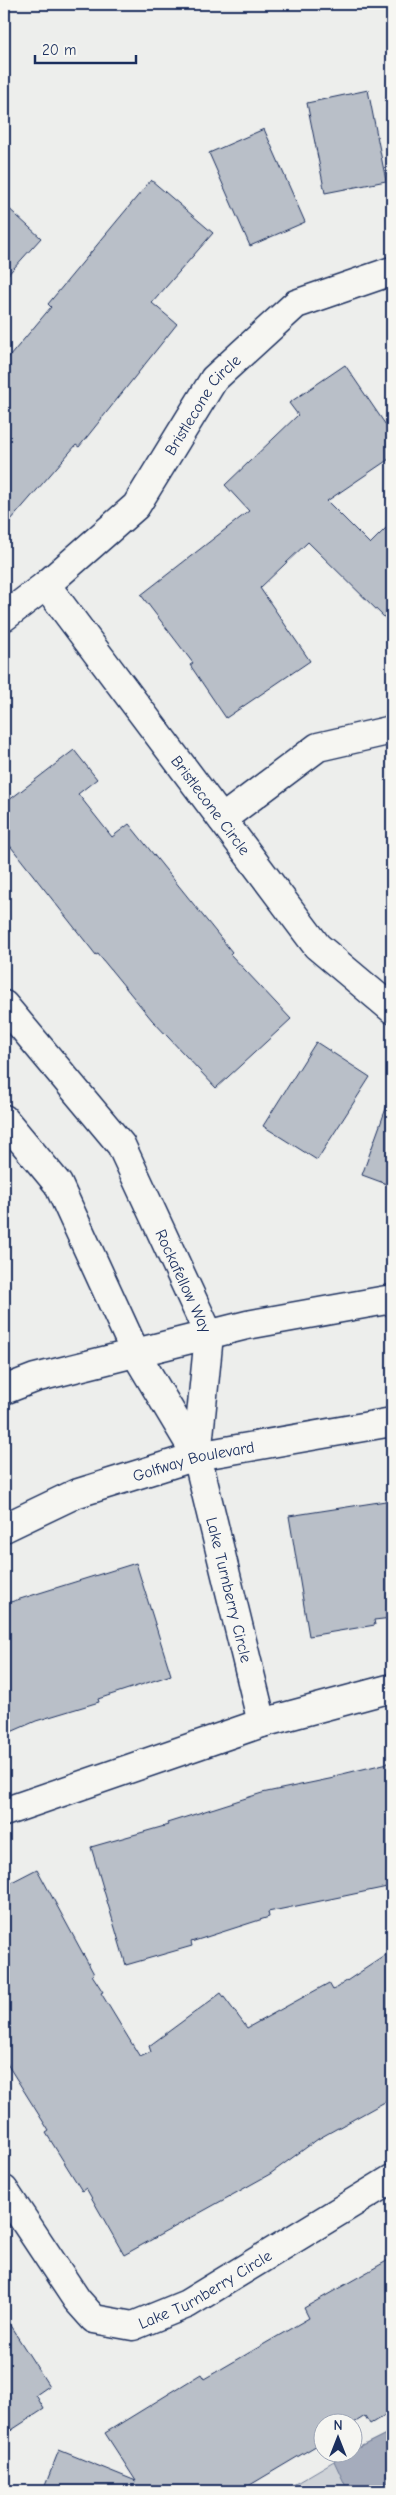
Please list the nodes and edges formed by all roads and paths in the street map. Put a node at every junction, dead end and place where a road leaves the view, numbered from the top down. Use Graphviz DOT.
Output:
graph roads {
  1 [pos="392,271"];
  2 [pos="46,585"];
  3 [pos="4,617"];
  4 [pos="392,730"];
  5 [pos="222,819"];
  6 [pos="4,1005"];
  7 [pos="392,1009"];
  8 [pos="4,1118"];
  9 [pos="392,1299"];
  10 [pos="209,1336"];
  11 [pos="136,1354"];
  12 [pos="4,1390"];
  13 [pos="392,1422"];
  14 [pos="197,1456"];
  15 [pos="4,1528"];
  16 [pos="392,1688"];
  17 [pos="262,1723"];
  18 [pos="4,1812"];
  19 [pos="392,2179"];
  20 [pos="4,2190"];
  1 -- 2 [label="street, Bristlecone Circle"];
  2 -- 3 [label="street, Bristlecone Circle"];
  2 -- 5 [label="street, Bristlecone Circle"];
  4 -- 5 [label="street"];
  5 -- 7 [label="street, Bristlecone Circle"];
  6 -- 10 [label="street, Rockafellow Way"];
  8 -- 11 [label="street"];
  9 -- 10 [label="street"];
  10 -- 11 [label="street"];
  10 -- 14 [label="street, Rockafellow Way"];
  11 -- 12 [label="street"];
  11 -- 14 [label="street"];
  13 -- 14 [label="street, Golfway Boulevard"];
  14 -- 15 [label="street, Golfway Boulevard"];
  14 -- 17 [label="street, Lake Turnberry Circle"];
  16 -- 17 [label="street"];
  17 -- 18 [label="street"];
  19 -- 20 [label="street, Lake Turnberry Circle"];
}
